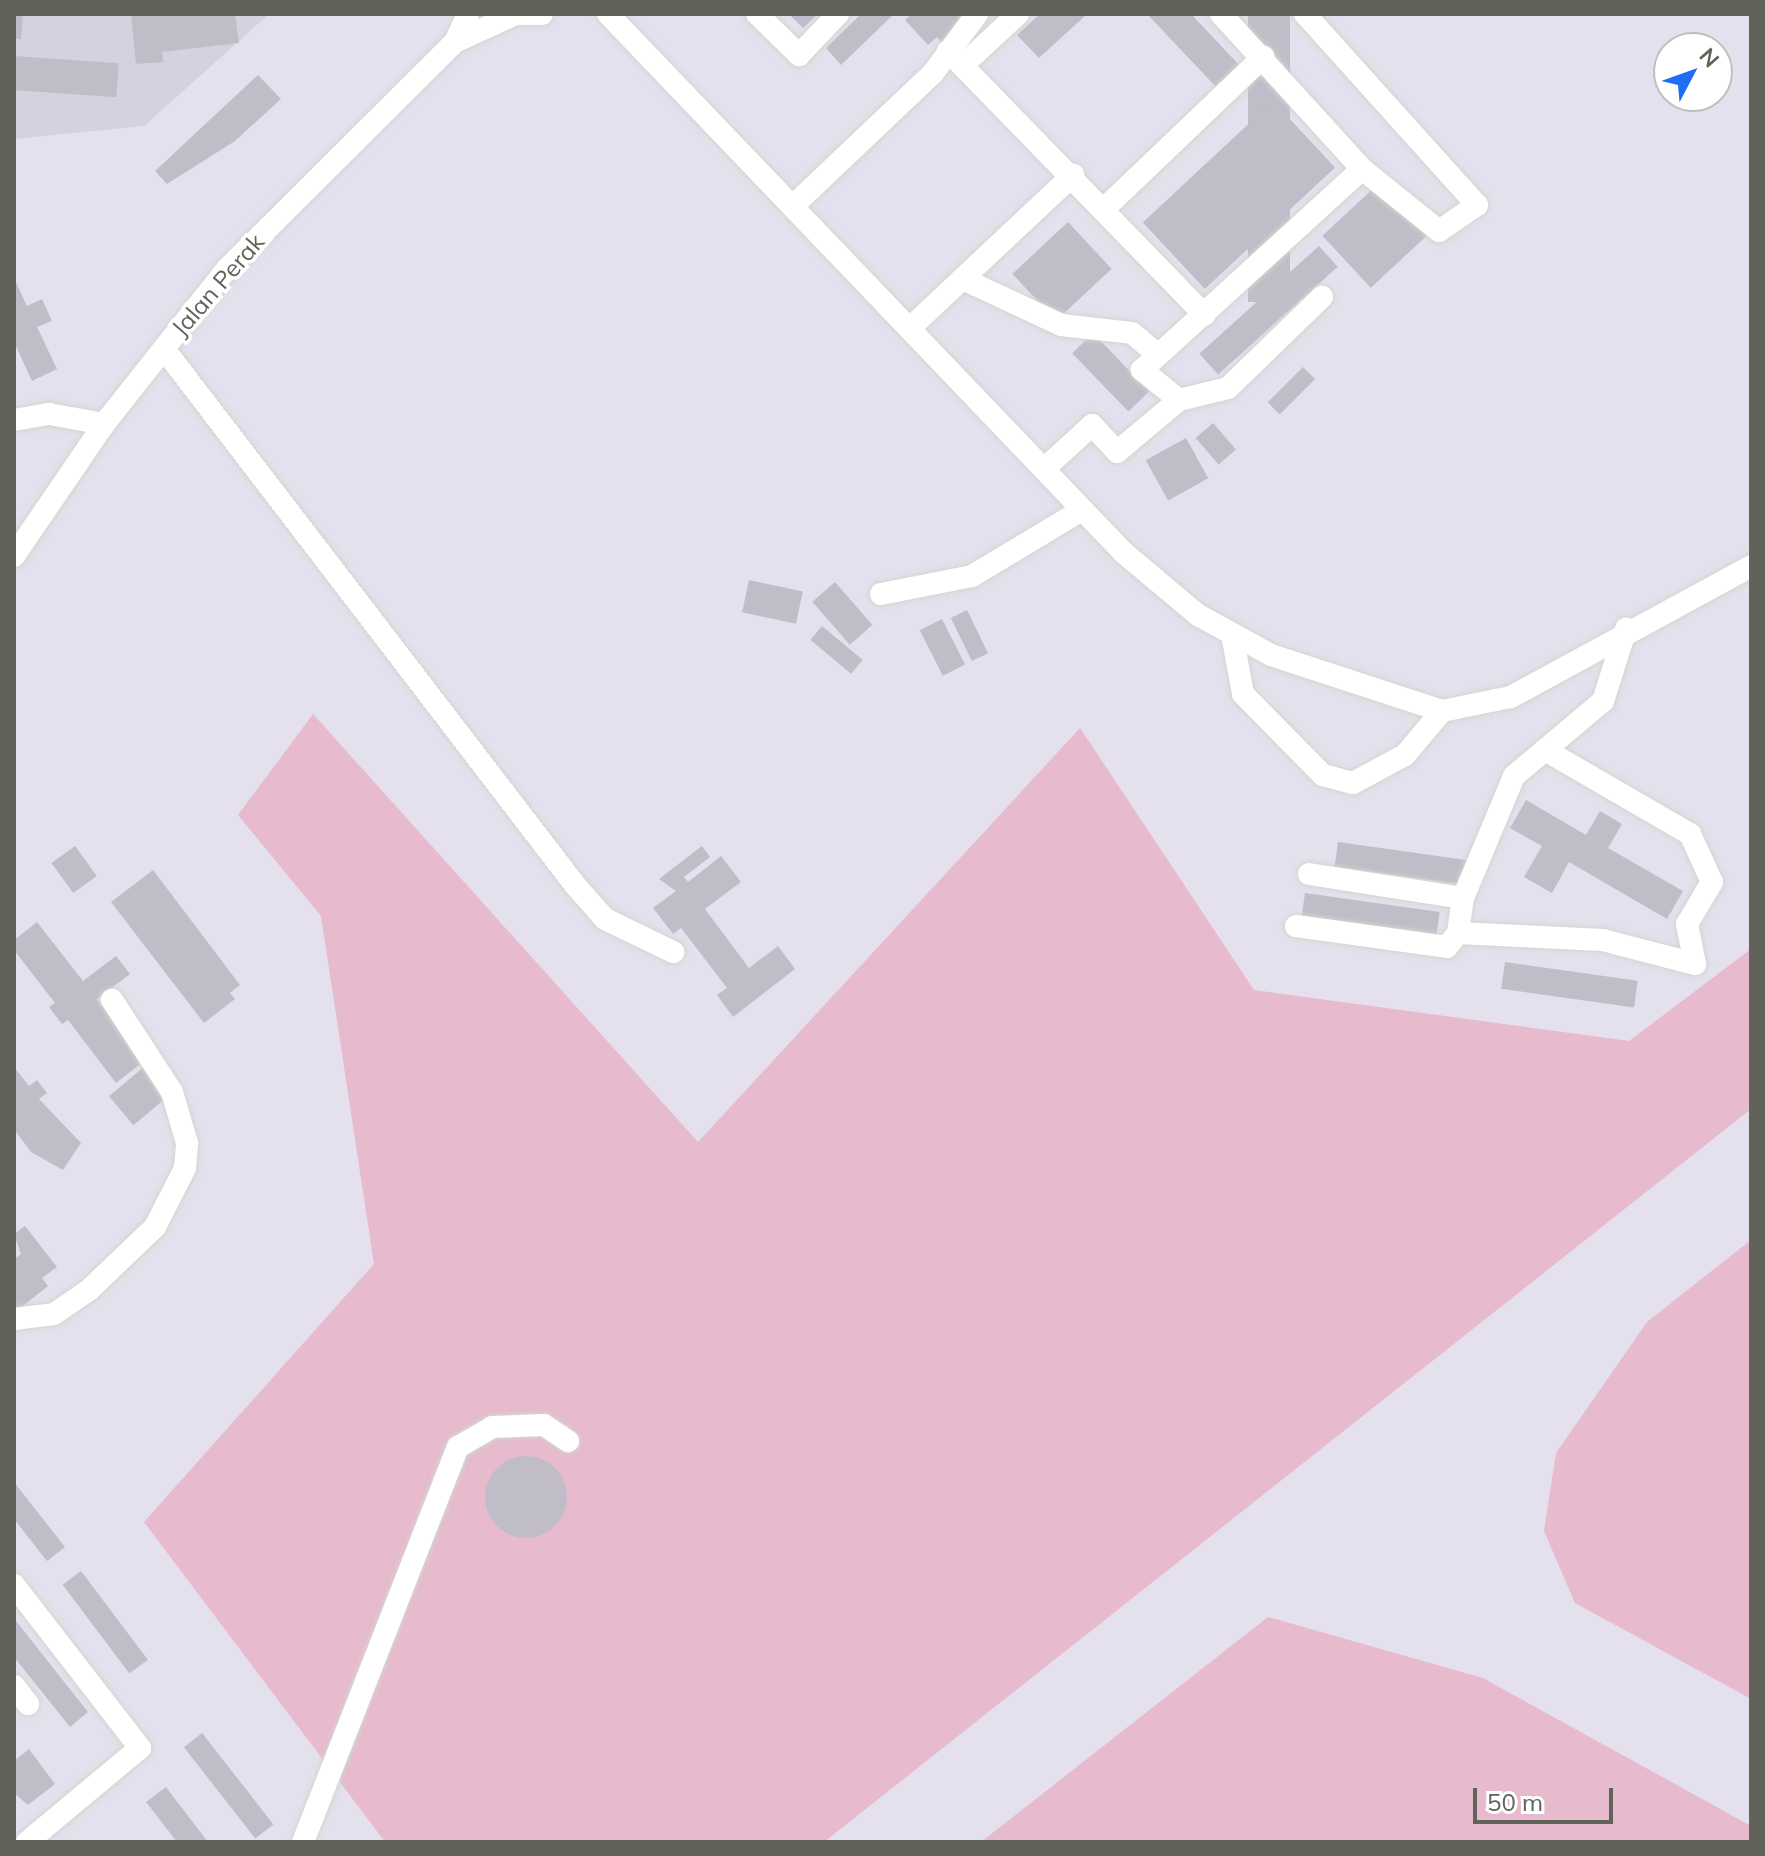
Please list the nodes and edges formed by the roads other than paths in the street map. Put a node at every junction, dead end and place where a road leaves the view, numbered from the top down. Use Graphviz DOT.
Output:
graph roads {
  1 [pos="468,14"];
  2 [pos="542,14"];
  3 [pos="608,14"];
  4 [pos="757,14"];
  5 [pos="838,14"];
  6 [pos="977,14"];
  7 [pos="1018,14"];
  8 [pos="1221,14"];
  9 [pos="1305,14"];
  10 [pos="506,16"];
  11 [pos="455,42"];
  12 [pos="1263,57"];
  13 [pos="955,58"];
  14 [pos="1362,169"];
  15 [pos="1073,175"];
  16 [pos="793,206"];
  17 [pos="1105,208"];
  18 [pos="963,279"];
  19 [pos="1322,297"];
  20 [pos="1205,315"];
  21 [pos="910,328"];
  22 [pos="164,349"];
  23 [pos="1158,355"];
  24 [pos="1179,400"];
  25 [pos="14,420"];
  26 [pos="104,424"];
  27 [pos="1044,469"];
  28 [pos="1082,510"];
  29 [pos="14,556"];
  30 [pos="1751,566"];
  31 [pos="881,594"];
  32 [pos="1626,629"];
  33 [pos="1232,634"];
  34 [pos="1442,711"];
  35 [pos="1545,750"];
  36 [pos="1309,874"];
  37 [pos="1463,898"];
  38 [pos="1296,926"];
  39 [pos="1458,933"];
  40 [pos="673,952"];
  41 [pos="112,1000"];
  42 [pos="14,1319"];
  43 [pos="568,1441"];
  44 [pos="14,1585"];
  45 [pos="14,1686"];
  46 [pos="28,1704"];
  47 [pos="27,1842"];
  48 [pos="303,1842"];
  1 -- 11 [label="street, Jalan Perak"];
  2 -- 10 [label="street, Jalan Perak"];
  3 -- 16 [label="street"];
  4 -- 5 [label="street"];
  6 -- 13 [label="street"];
  7 -- 13 [label="street"];
  8 -- 12 [label="street"];
  9 -- 14 [label="street"];
  10 -- 11 [label="street, Jalan Perak"];
  11 -- 22 [label="street, Jalan Perak"];
  12 -- 14 [label="street"];
  12 -- 17 [label="street"];
  13 -- 15 [label="street"];
  13 -- 16 [label="street"];
  14 -- 20 [label="street"];
  15 -- 17 [label="street"];
  15 -- 18 [label="street"];
  16 -- 21 [label="street"];
  17 -- 20 [label="street"];
  18 -- 21 [label="street"];
  18 -- 23 [label="street"];
  19 -- 24 [label="street"];
  20 -- 23 [label="street"];
  21 -- 27 [label="street"];
  22 -- 26 [label="street, Jalan Perak"];
  22 -- 40 [label="street"];
  23 -- 24 [label="street"];
  24 -- 27 [label="street"];
  25 -- 26 [label="street"];
  26 -- 29 [label="street, Jalan Perak"];
  27 -- 28 [label="street"];
  28 -- 31 [label="street"];
  28 -- 33 [label="street"];
  30 -- 32 [label="street"];
  32 -- 34 [label="street"];
  32 -- 35 [label="street"];
  33 -- 34 [label="street"];
  33 -- 34 [label="street"];
  35 -- 37 [label="street"];
  35 -- 39 [label="street"];
  36 -- 37 [label="street"];
  37 -- 39 [label="street"];
  38 -- 39 [label="street"];
  41 -- 42 [label="street"];
  43 -- 48 [label="street"];
  44 -- 47 [label="street"];
  45 -- 46 [label="street"];
}
